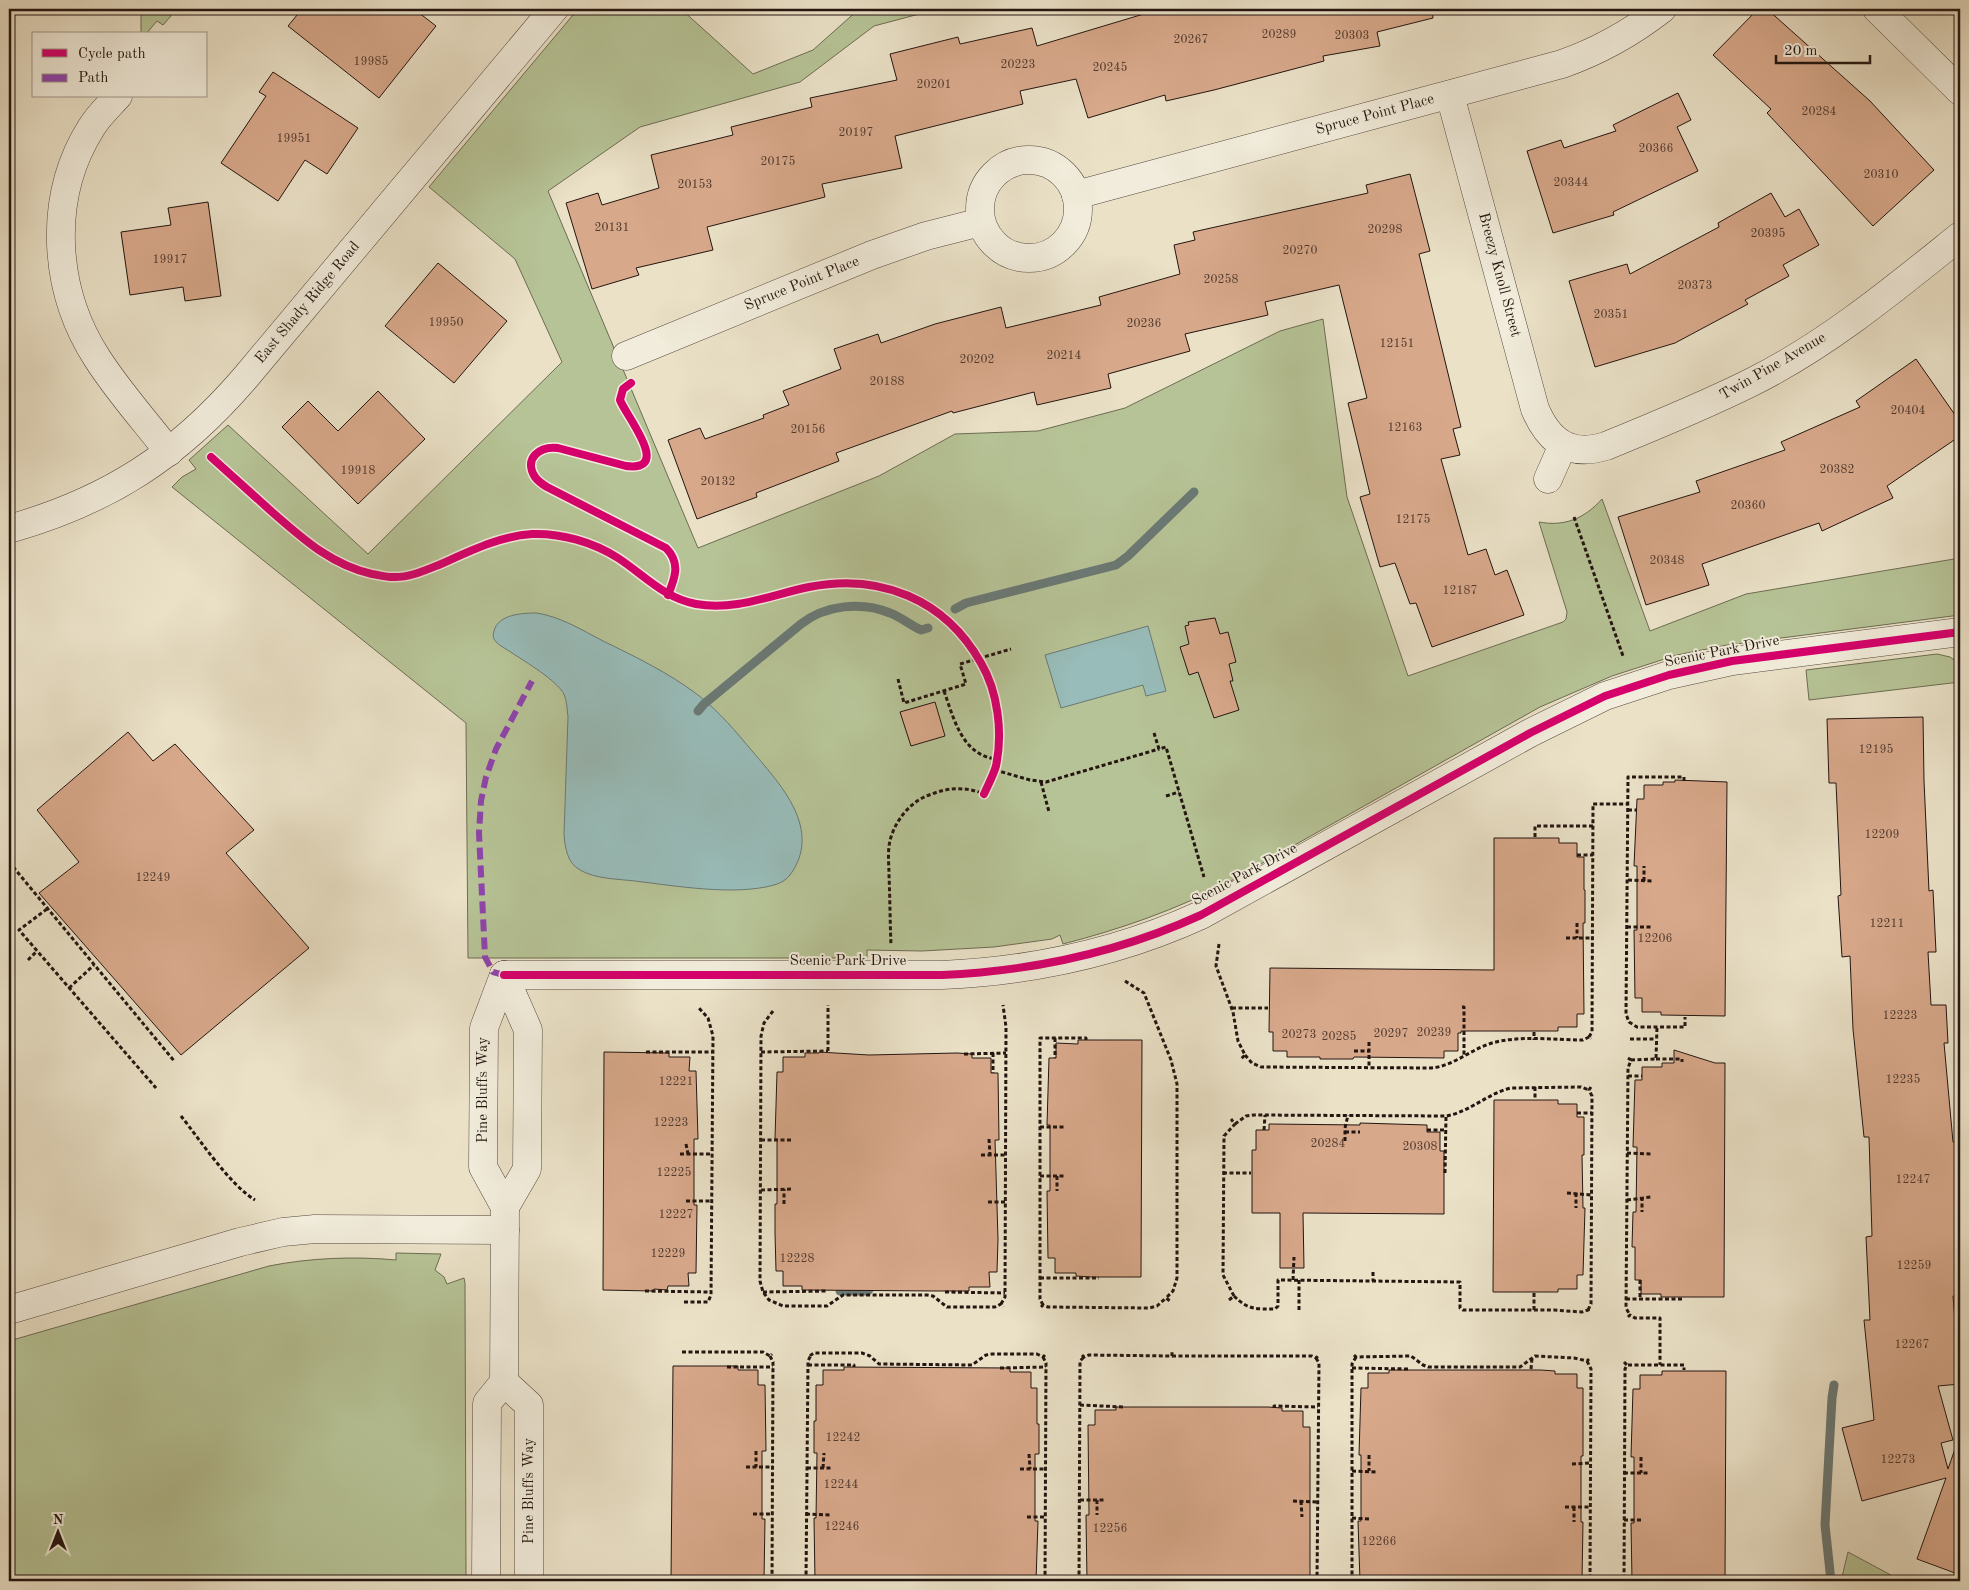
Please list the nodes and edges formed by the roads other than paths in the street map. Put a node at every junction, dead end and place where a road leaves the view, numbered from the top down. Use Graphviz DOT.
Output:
graph roads {
  1 [pos="554,9"];
  2 [pos="1662,9"];
  3 [pos="1877,9"];
  4 [pos="1960,91"];
  5 [pos="1450,95"];
  6 [pos="116,98"];
  7 [pos="1076,195"];
  8 [pos="981,222"];
  9 [pos="1960,236"];
  10 [pos="626,356"];
  11 [pos="1563,445"];
  12 [pos="169,452"];
  13 [pos="1548,479"];
  14 [pos="9,529"];
  15 [pos="1960,632"];
  16 [pos="504,974"];
  17 [pos="505,1219"];
  18 [pos="9,1310"];
  19 [pos="504,1382"];
  20 [pos="486,1581"];
  21 [pos="529,1581"];
  1 -- 12 [label="street, East Shady Ridge Road"];
  2 -- 5 [label="street, Spruce Point Place"];
  3 -- 4 [label="street"];
  5 -- 7 [label="street, Spruce Point Place"];
  5 -- 11 [label="street, Breezy Knoll Street"];
  6 -- 12 [label="street"];
  7 -- 8 [label="street"];
  7 -- 8 [label="street"];
  8 -- 10 [label="street, Spruce Point Place"];
  9 -- 11 [label="street, Twin Pine Avenue"];
  11 -- 13 [label="street"];
  12 -- 14 [label="street, East Shady Ridge Road"];
  15 -- 16 [label="street, Scenic Park Drive"];
  16 -- 17 [label="street, Pine Bluffs Way"];
  16 -- 17 [label="street, Pine Bluffs Way"];
  17 -- 18 [label="street"];
  17 -- 19 [label="street, Pine Bluffs Way"];
  19 -- 20 [label="street"];
  19 -- 21 [label="street, Pine Bluffs Way"];
}
